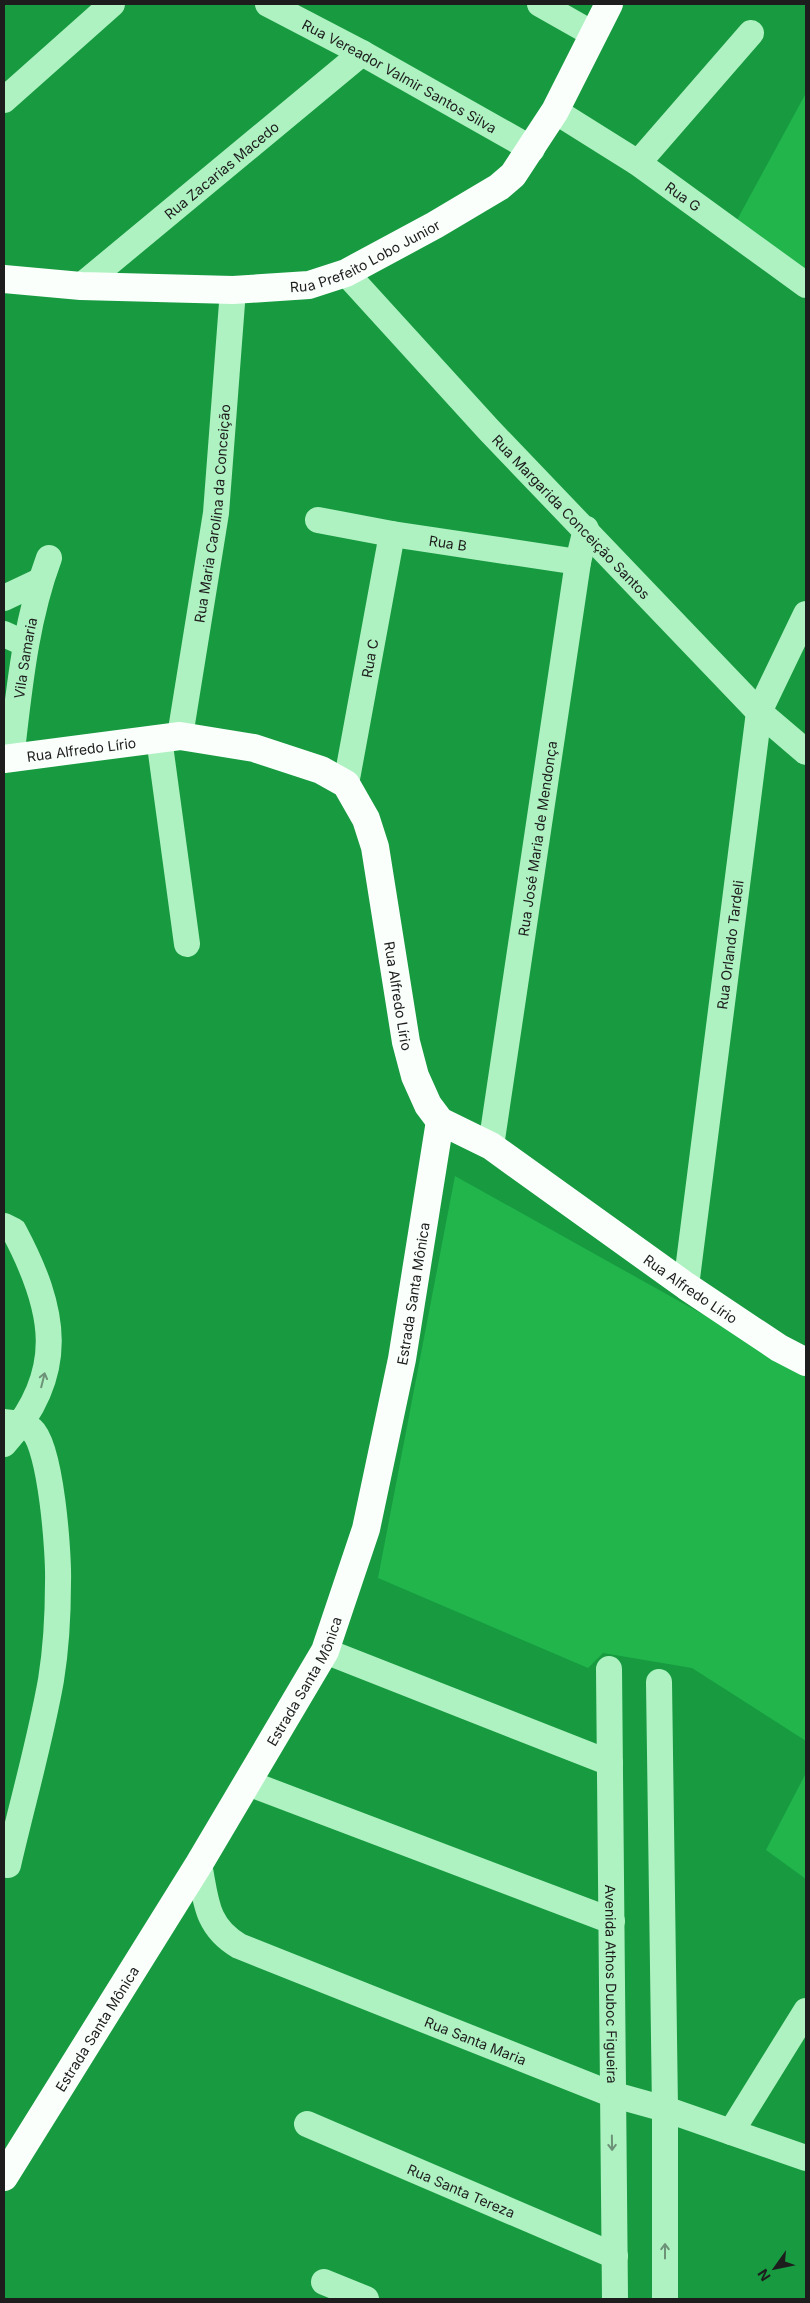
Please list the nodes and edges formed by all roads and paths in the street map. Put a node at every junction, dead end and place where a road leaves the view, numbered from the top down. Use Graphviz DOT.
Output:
graph roads {
  1 [pos="112,4"];
  2 [pos="268,4"];
  3 [pos="540,4"];
  4 [pos="609,4"];
  5 [pos="84,13"];
  6 [pos="751,33"];
  7 [pos="593,34"];
  8 [pos="362,53"];
  9 [pos="4,100"];
  10 [pos="555,111"];
  11 [pos="532,149"];
  12 [pos="638,163"];
  13 [pos="346,273"];
  14 [pos="4,279"];
  15 [pos="81,286"];
  16 [pos="806,286"];
  17 [pos="233,290"];
  18 [pos="318,520"];
  19 [pos="586,529"];
  20 [pos="392,534"];
  21 [pos="578,562"];
  22 [pos="4,598"];
  23 [pos="806,614"];
  24 [pos="15,639"];
  25 [pos="11,701"];
  26 [pos="759,712"];
  27 [pos="170,737"];
  28 [pos="806,752"];
  29 [pos="7,759"];
  30 [pos="346,784"];
  31 [pos="187,944"];
  32 [pos="440,1121"];
  33 [pos="491,1146"];
  34 [pos="9,1228"];
  35 [pos="686,1286"];
  36 [pos="806,1362"];
  37 [pos="13,1423"];
  38 [pos="4,1444"];
  39 [pos="325,1651"];
  40 [pos="610,1669"];
  41 [pos="659,1682"];
  42 [pos="610,1763"];
  43 [pos="248,1783"];
  44 [pos="199,1864"];
  45 [pos="8,1865"];
  46 [pos="612,1921"];
  47 [pos="806,2011"];
  48 [pos="611,2094"];
  49 [pos="665,2109"];
  50 [pos="307,2124"];
  51 [pos="732,2132"];
  52 [pos="806,2158"];
  53 [pos="4,2177"];
  54 [pos="614,2256"];
  55 [pos="324,2282"];
  56 [pos="366,2299"];
  57 [pos="615,2299"];
  58 [pos="665,2299"];
  1 -- 5 [label="street"];
  2 -- 8 [label="street, Rua Vereador Valmir Santos Silva"];
  3 -- 7 [label="street"];
  4 -- 7 [label="main road, Rua Prefeito Lobo Junior"];
  5 -- 9 [label="street"];
  6 -- 12 [label="street"];
  7 -- 10 [label="main road, Rua Prefeito Lobo Junior"];
  8 -- 11 [label="street, Rua Vereador Valmir Santos Silva"];
  8 -- 15 [label="street, Rua Zacarias Macedo"];
  10 -- 11 [label="main road, Rua Prefeito Lobo Junior"];
  10 -- 12 [label="street, Rua G"];
  11 -- 13 [label="main road, Rua Prefeito Lobo Junior"];
  12 -- 16 [label="street, Rua G"];
  13 -- 17 [label="main road, Rua Prefeito Lobo Junior"];
  13 -- 19 [label="street, Rua Margarida Conceição Santos"];
  14 -- 15 [label="main road, Rua Prefeito Lobo Junior"];
  15 -- 17 [label="main road, Rua Prefeito Lobo Junior"];
  17 -- 27 [label="street, Rua Maria Carolina da Conceição"];
  18 -- 20 [label="street, Rua B"];
  19 -- 21 [label="street, Rua José Maria de Mendonça"];
  19 -- 26 [label="street, Rua Margarida Conceição Santos"];
  20 -- 21 [label="street, Rua B"];
  20 -- 30 [label="street, Rua C"];
  21 -- 33 [label="street, Rua José Maria de Mendonça"];
  22 -- 24 [label="street, Vila Samaria"];
  23 -- 26 [label="street, Rua Orlando Tardeli"];
  24 -- 25 [label="street, Vila Samaria"];
  25 -- 29 [label="street, Vila Samaria"];
  26 -- 28 [label="street, Rua Margarida Conceição Santos"];
  26 -- 35 [label="street, Rua Orlando Tardeli"];
  27 -- 29 [label="main road, Rua Alfredo Lírio"];
  27 -- 30 [label="main road, Rua Alfredo Lírio"];
  27 -- 31 [label="street"];
  30 -- 32 [label="main road, Rua Alfredo Lírio"];
  32 -- 33 [label="main road, Rua Alfredo Lírio"];
  32 -- 39 [label="main road, Estrada Santa Mônica"];
  33 -- 35 [label="main road, Rua Alfredo Lírio"];
  37 -- 34 [label="street, one-way"];
  35 -- 36 [label="main road, Rua Alfredo Lírio"];
  37 -- 38 [label="street"];
  37 -- 45 [label="street"];
  39 -- 42 [label="street"];
  39 -- 43 [label="main road, Estrada Santa Mônica"];
  40 -- 42 [label="street, Avenida Athos Duboc Figueira"];
  41 -- 49 [label="street"];
  42 -- 46 [label="street, Avenida Athos Duboc Figueira"];
  43 -- 44 [label="main road, Estrada Santa Mônica"];
  43 -- 46 [label="street"];
  44 -- 48 [label="street, Rua Santa Maria"];
  44 -- 53 [label="main road, Estrada Santa Mônica"];
  46 -- 48 [label="street, Avenida Athos Duboc Figueira"];
  47 -- 51 [label="street"];
  48 -- 49 [label="street, Rua Santa Maria"];
  48 -- 54 [label="street, Avenida Athos Duboc Figueira, one-way"];
  49 -- 51 [label="street, Rua Santa Maria"];
  58 -- 49 [label="street, one-way"];
  50 -- 54 [label="street, Rua Santa Tereza"];
  51 -- 52 [label="street, Rua Santa Maria"];
  54 -- 57 [label="street, Avenida Athos Duboc Figueira"];
  55 -- 56 [label="street"];
}
